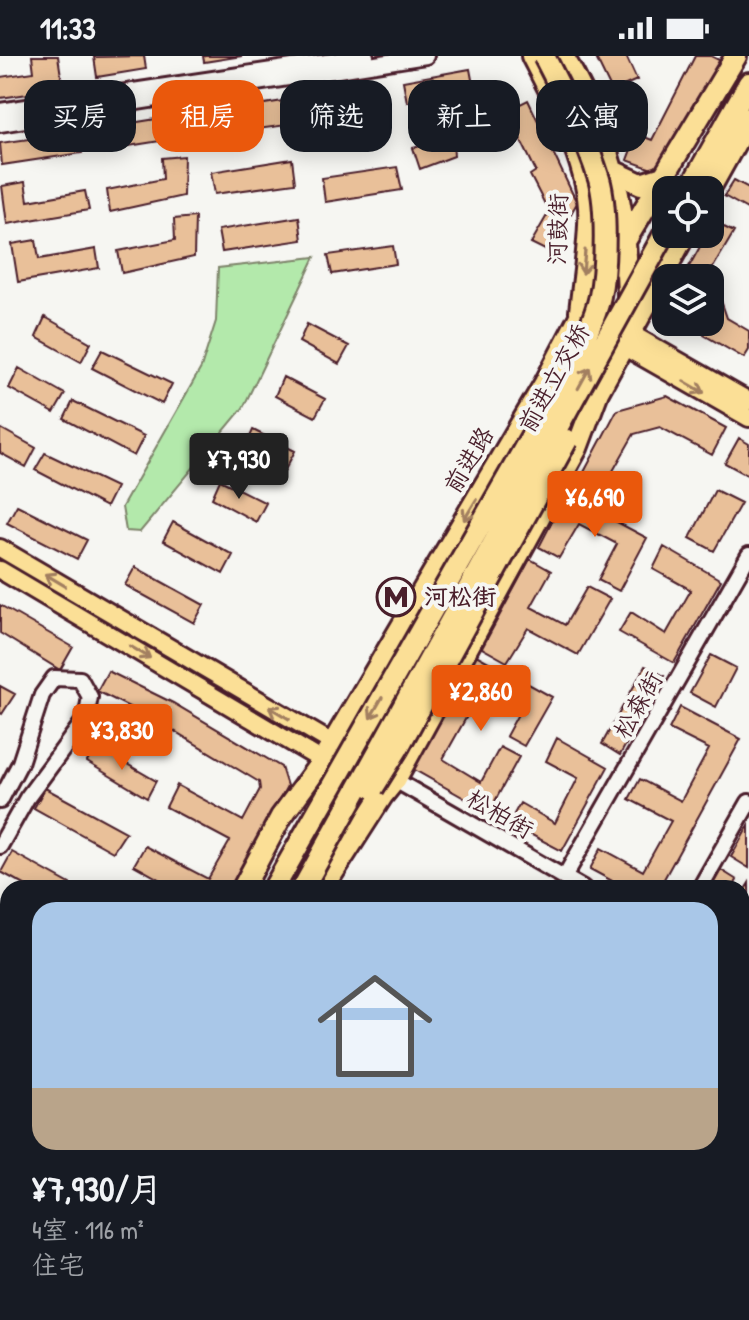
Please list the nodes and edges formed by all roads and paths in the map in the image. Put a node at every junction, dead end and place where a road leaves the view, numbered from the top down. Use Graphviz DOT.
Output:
graph roads {
  1 [pos="366,56"];
  2 [pos="426,56"];
  3 [pos="532,56"];
  4 [pos="544,56"];
  5 [pos="563,56"];
  6 [pos="736,56"];
  7 [pos="749,83"];
  8 [pos="0,111"];
  9 [pos="749,118"];
  10 [pos="0,124"];
  11 [pos="613,171"];
  12 [pos="666,176"];
  13 [pos="697,176"];
  14 [pos="717,176"];
  15 [pos="652,180"];
  16 [pos="652,199"];
  17 [pos="624,245"];
  18 [pos="657,248"];
  19 [pos="677,248"];
  20 [pos="579,318"];
  21 [pos="626,340"];
  22 [pos="598,392"];
  23 [pos="749,401"];
  24 [pos="749,418"];
  25 [pos="0,548"];
  26 [pos="749,555"];
  27 [pos="0,570"];
  28 [pos="327,752"];
  29 [pos="388,788"];
  30 [pos="0,801"];
  31 [pos="749,802"];
  32 [pos="0,846"];
  33 [pos="326,848"];
  34 [pos="565,876"];
  35 [pos="247,880"];
  36 [pos="259,880"];
  37 [pos="279,880"];
  38 [pos="308,880"];
  39 [pos="328,880"];
  40 [pos="571,880"];
  41 [pos="705,880"];
  1 -- 8 [label="street"];
  2 -- 10 [label="street"];
  3 -- 20 [label="highway, 河鼓街, one-way"];
  4 -- 37 [label="highway, 前进立交桥, one-way, bridge"];
  5 -- 11 [label="highway"];
  6 -- 12 [label="highway, 前进路"];
  7 -- 13 [label="highway"];
  9 -- 14 [label="highway"];
  11 -- 15 [label="highway"];
  11 -- 17 [label="highway"];
  16 -- 17 [label="highway, 前进路"];
  17 -- 20 [label="highway, 前进路"];
  17 -- 21 [label="highway"];
  33 -- 18 [label="highway, 前进立交桥, one-way, bridge"];
  19 -- 21 [label="highway"];
  20 -- 21 [label="main road"];
  20 -- 28 [label="highway, 前进路, one-way"];
  21 -- 22 [label="highway"];
  21 -- 23 [label="main road"];
  21 -- 24 [label="main road, one-way"];
  22 -- 29 [label="highway"];
  22 -- 33 [label="highway, bridge"];
  28 -- 25 [label="main road, one-way"];
  26 -- 34 [label="street, 松森街"];
  27 -- 28 [label="main road, one-way"];
  28 -- 29 [label="main road"];
  28 -- 35 [label="highway, 前进路"];
  28 -- 36 [label="highway"];
  29 -- 34 [label="street, 松柏街"];
  29 -- 39 [label="highway"];
  30 -- 32 [label="street"];
  31 -- 41 [label="street"];
  33 -- 38 [label="highway, 前进立交桥, bridge"];
  34 -- 40 [label="street, 松柏街"];
}
